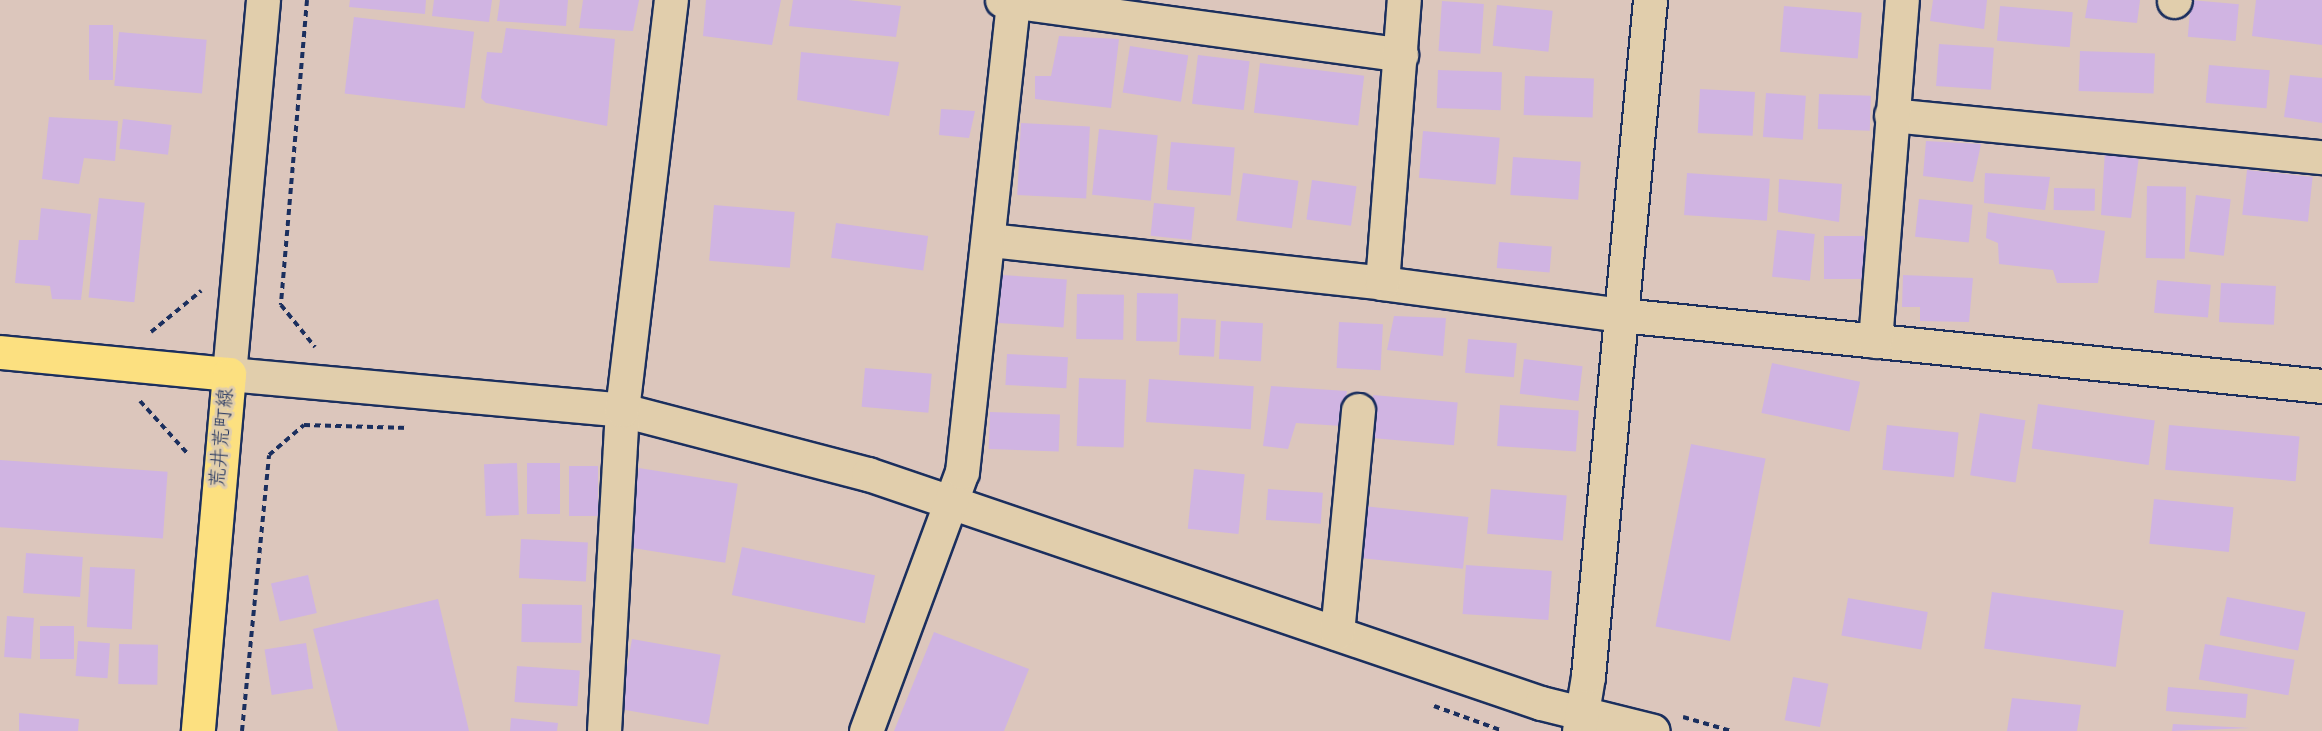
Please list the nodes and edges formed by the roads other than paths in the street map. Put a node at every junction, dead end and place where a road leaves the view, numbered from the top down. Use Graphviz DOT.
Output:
graph roads {
  1 [pos="263,0"];
  2 [pos="671,0"];
  3 [pos="1404,0"];
  4 [pos="1650,0"];
  5 [pos="1902,0"];
  6 [pos="1008,1"];
  7 [pos="1401,55"];
  8 [pos="1891,115"];
  9 [pos="2322,157"];
  10 [pos="989,240"];
  11 [pos="1382,283"];
  12 [pos="1621,315"];
  13 [pos="1875,341"];
  14 [pos="0,352"];
  15 [pos="229,374"];
  16 [pos="2322,386"];
  17 [pos="1358,410"];
  18 [pos="622,411"];
  19 [pos="952,501"];
  20 [pos="1337,633"];
  21 [pos="1581,722"];
  22 [pos="1664,723"];
  23 [pos="198,731"];
  24 [pos="604,731"];
  25 [pos="866,731"];
  1 -- 15 [label="street"];
  2 -- 18 [label="street"];
  3 -- 7 [label="street"];
  4 -- 12 [label="street"];
  5 -- 8 [label="street"];
  6 -- 7 [label="street"];
  6 -- 10 [label="street"];
  7 -- 11 [label="street"];
  8 -- 9 [label="street"];
  8 -- 13 [label="street"];
  10 -- 11 [label="street"];
  10 -- 19 [label="street"];
  11 -- 12 [label="street"];
  12 -- 13 [label="street"];
  12 -- 21 [label="street"];
  13 -- 16 [label="street"];
  14 -- 15 [label="main road, 荒井荒町線"];
  15 -- 18 [label="street"];
  15 -- 23 [label="main road, 荒井荒町線"];
  17 -- 20 [label="street"];
  18 -- 19 [label="street"];
  18 -- 24 [label="street"];
  19 -- 20 [label="street"];
  19 -- 25 [label="street"];
  20 -- 21 [label="street"];
  21 -- 22 [label="street"];
}
